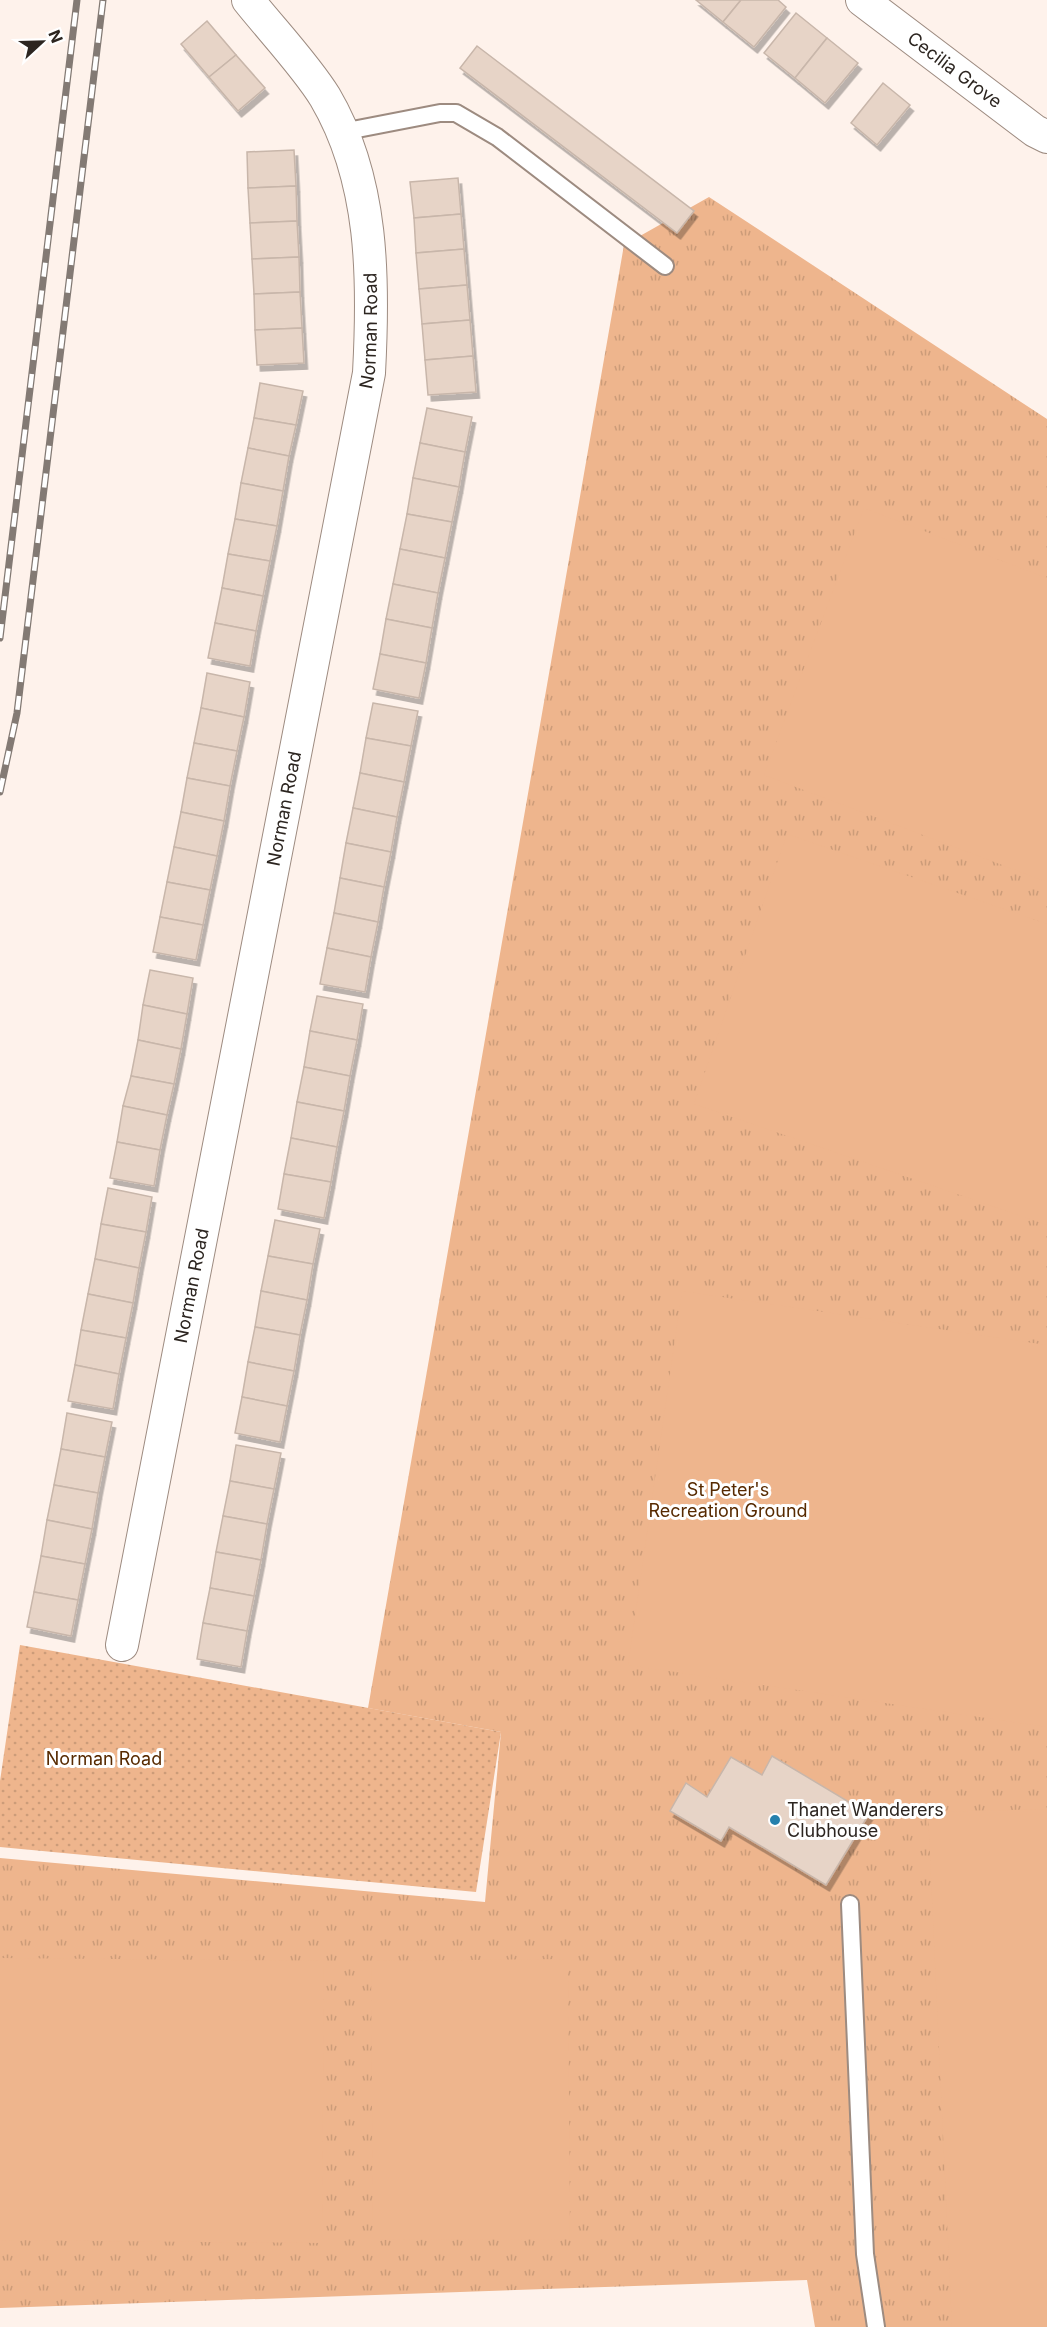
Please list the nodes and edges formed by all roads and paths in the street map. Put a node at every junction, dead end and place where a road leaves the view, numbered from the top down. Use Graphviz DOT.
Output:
graph roads {
  1 [pos="248,0"];
  2 [pos="862,0"];
  3 [pos="342,132"];
  4 [pos="1047,137"];
  5 [pos="665,266"];
  6 [pos="122,1645"];
  7 [pos="850,1904"];
  8 [pos="876,2327"];
  1 -- 3 [label="street, Norman Road"];
  2 -- 4 [label="street, Cecilia Grove"];
  3 -- 5 [label="lane"];
  3 -- 6 [label="street, Norman Road"];
  7 -- 8 [label="lane"];
}
